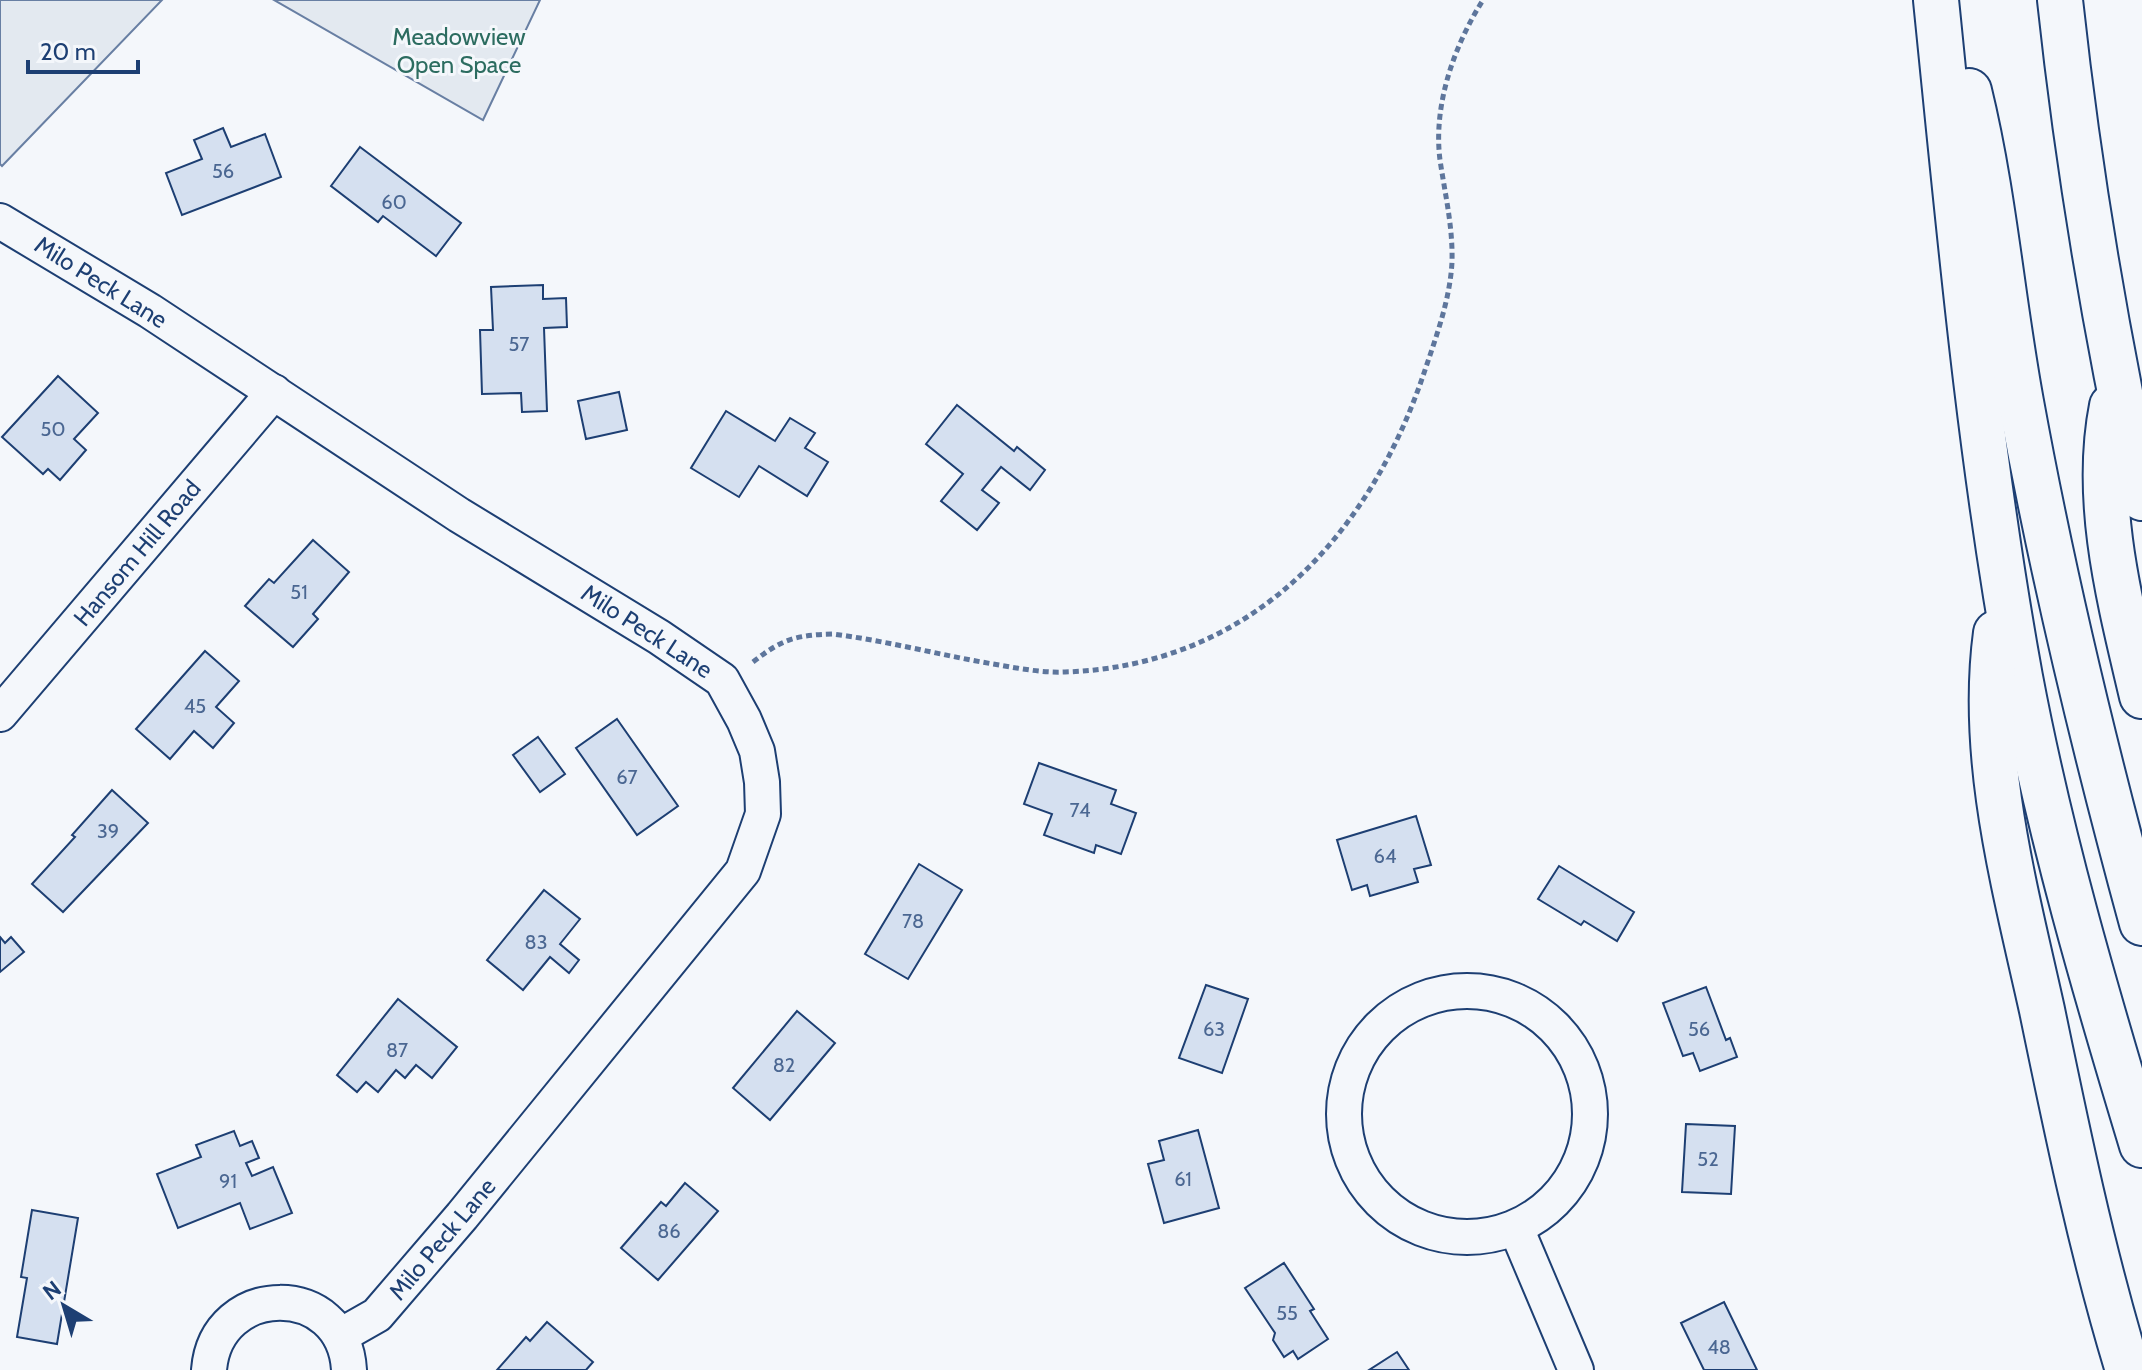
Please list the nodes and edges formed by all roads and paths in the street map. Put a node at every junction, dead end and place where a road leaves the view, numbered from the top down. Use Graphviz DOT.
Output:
graph roads {
  1 [pos="1483,0"];
  2 [pos="1936,0"];
  3 [pos="1942,0"];
  4 [pos="2060,0"];
  5 [pos="0,221"];
  6 [pos="2117,379"];
  7 [pos="274,392"];
  8 [pos="2142,498"];
  9 [pos="2006,592"];
  10 [pos="725,686"];
  11 [pos="2142,696"];
  12 [pos="0,714"];
  13 [pos="2142,923"];
  14 [pos="2142,1145"];
  15 [pos="1516,1228"];
  16 [pos="340,1336"];
  17 [pos="209,1370"];
  18 [pos="349,1370"];
  19 [pos="1576,1370"];
  20 [pos="2128,1370"];
  1 -- 10 [label="path"];
  2 -- 9 [label="highway"];
  3 -- 13 [label="highway"];
  4 -- 6 [label="highway"];
  5 -- 7 [label="street, Milo Peck Lane"];
  6 -- 8 [label="highway"];
  6 -- 11 [label="highway"];
  7 -- 10 [label="street, Milo Peck Lane"];
  7 -- 12 [label="street, Hansom Hill Road"];
  9 -- 14 [label="highway"];
  9 -- 20 [label="highway"];
  10 -- 16 [label="street, Milo Peck Lane"];
  15 -- 15 [label="street"];
  15 -- 19 [label="street"];
  16 -- 17 [label="street"];
  16 -- 18 [label="street"];
}
